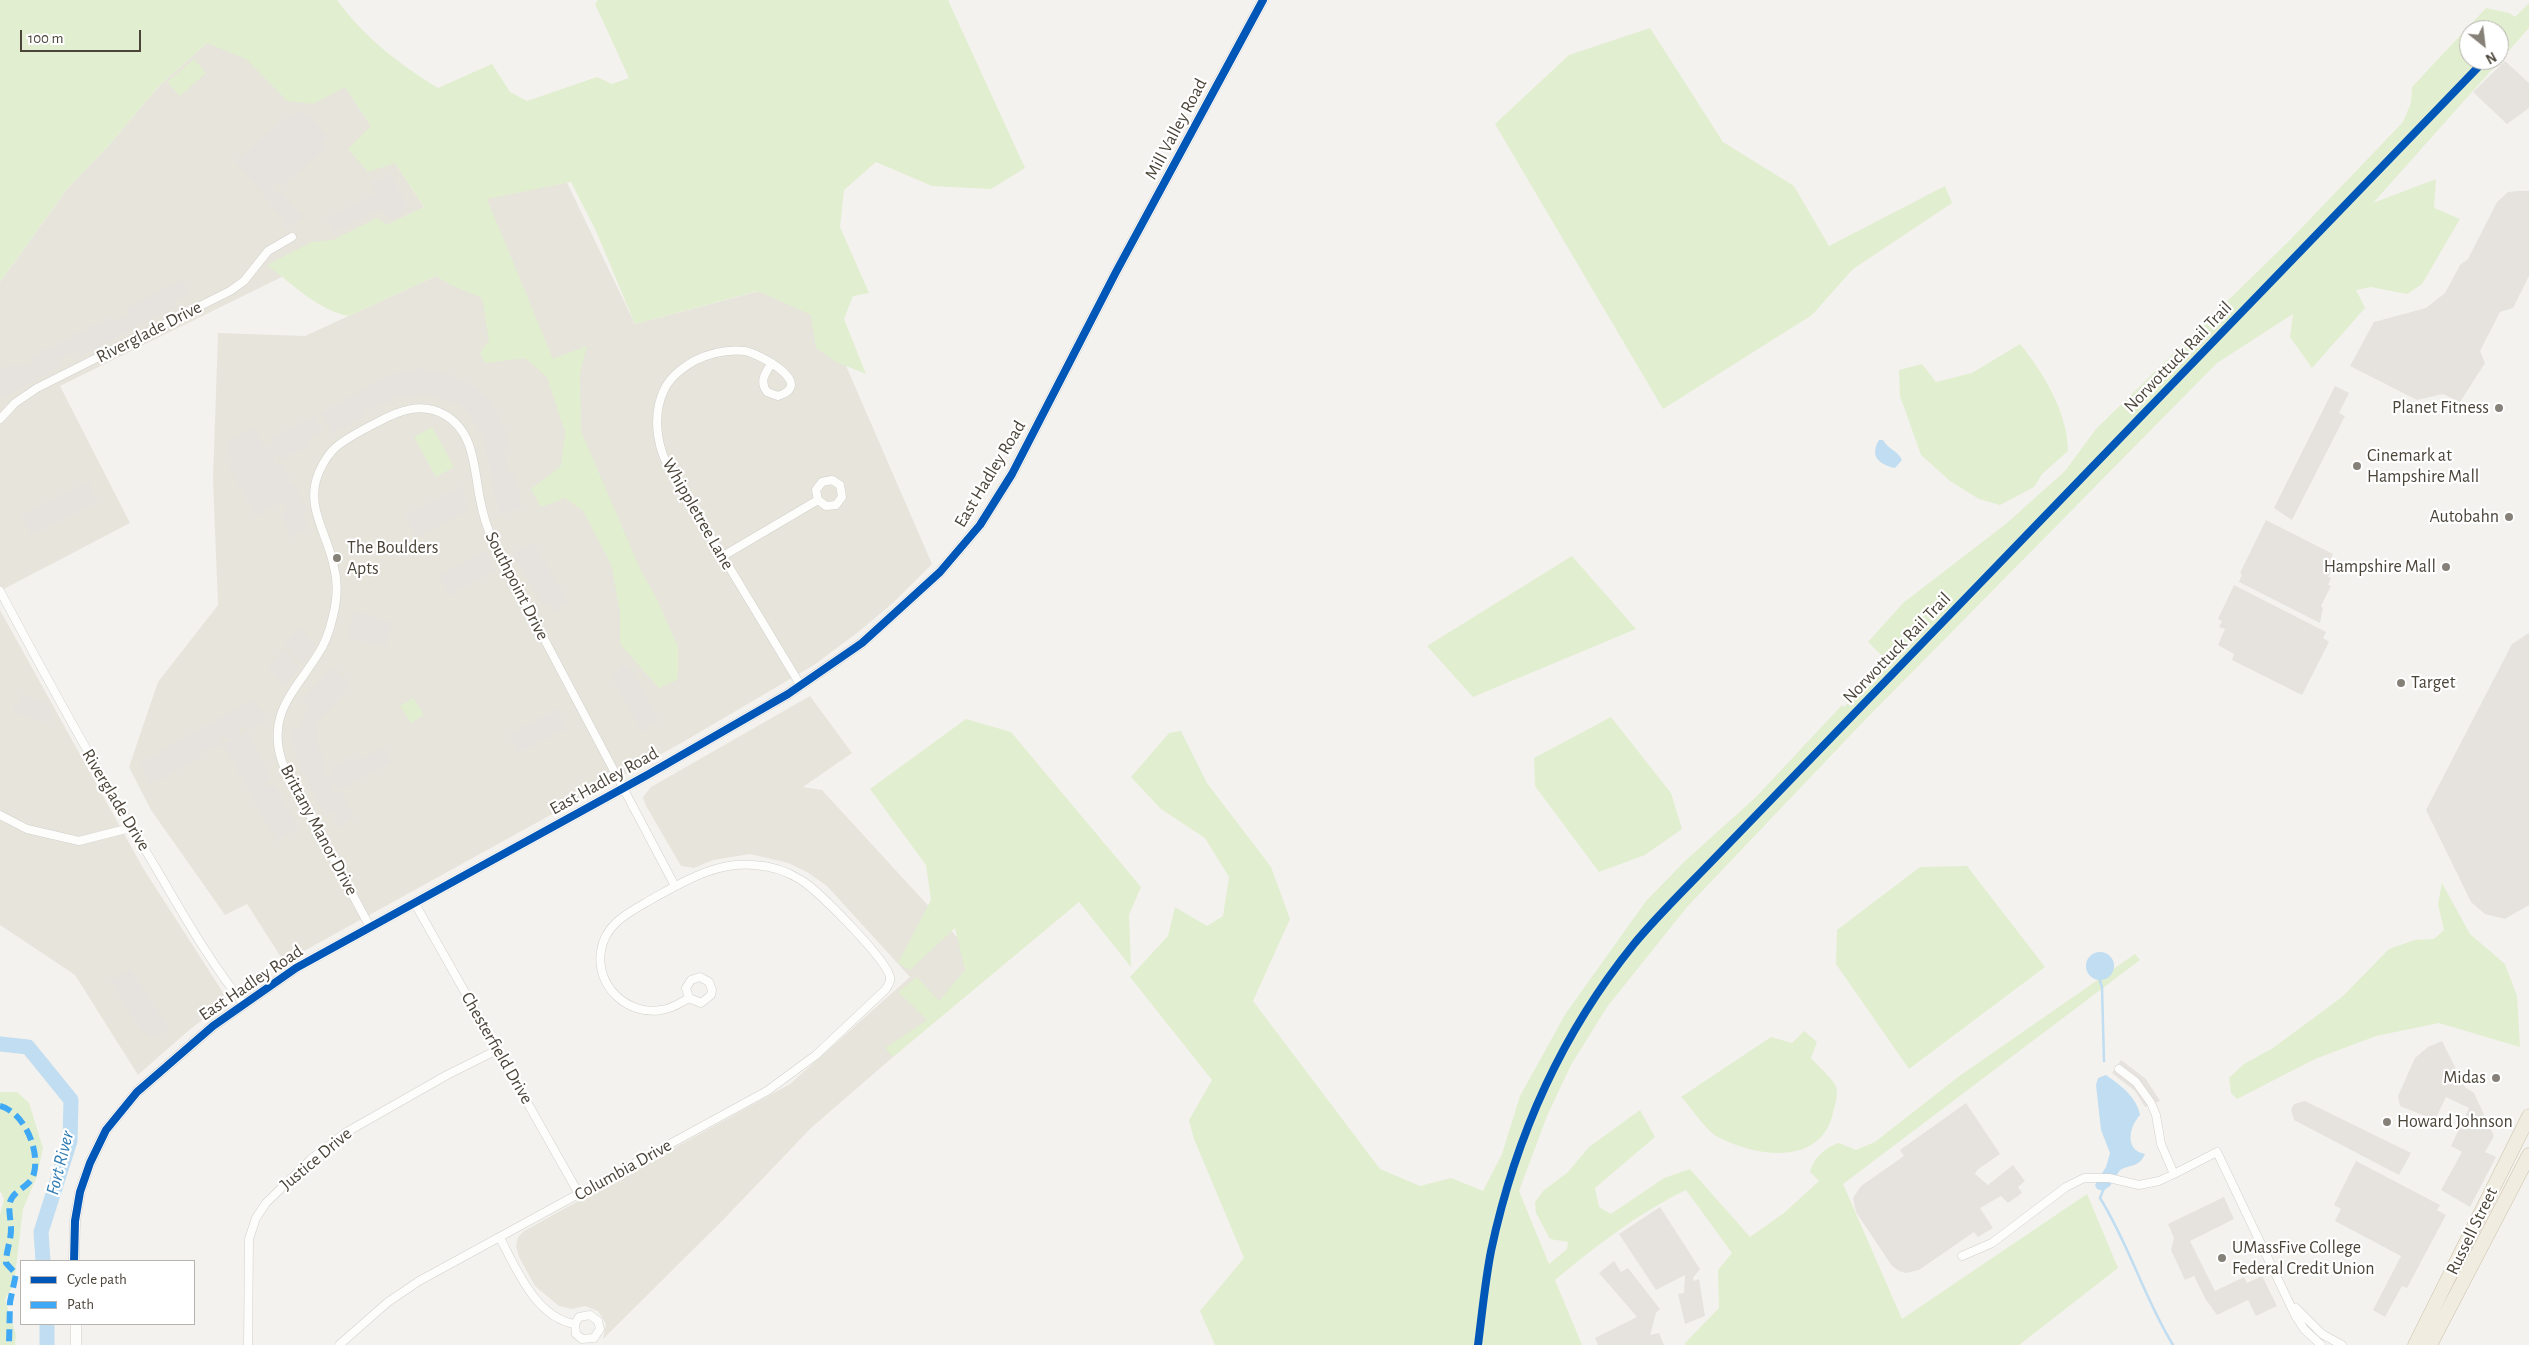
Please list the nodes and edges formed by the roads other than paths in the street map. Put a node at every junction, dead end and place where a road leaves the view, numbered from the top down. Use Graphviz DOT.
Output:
graph roads {
  1 [pos="1263,0"];
  2 [pos="292,237"];
  3 [pos="1116,272"];
  4 [pos="772,363"];
  5 [pos="0,419"];
  6 [pos="316,480"];
  7 [pos="818,500"];
  8 [pos="723,556"];
  9 [pos="0,591"];
  10 [pos="801,686"];
  11 [pos="623,788"];
  12 [pos="0,816"];
  13 [pos="130,828"];
  14 [pos="675,886"];
  15 [pos="414,902"];
  16 [pos="370,927"];
  17 [pos="689,998"];
  18 [pos="243,1003"];
  19 [pos="497,1050"];
  20 [pos="2119,1069"];
  21 [pos="2529,1116"];
  22 [pos="2529,1155"];
  23 [pos="2174,1174"];
  24 [pos="579,1194"];
  25 [pos="500,1238"];
  26 [pos="1962,1256"];
  27 [pos="74,1260"];
  28 [pos="2284,1290"];
  29 [pos="575,1324"];
  30 [pos="76,1325"];
  31 [pos="76,1345"];
  32 [pos="248,1345"];
  33 [pos="339,1345"];
  34 [pos="2321,1345"];
  35 [pos="2342,1345"];
  36 [pos="2415,1345"];
  37 [pos="2430,1345"];
  1 -- 3 [label="street, Mill Valley Road"];
  2 -- 5 [label="street, Riverglade Drive"];
  3 -- 10 [label="street, East Hadley Road"];
  4 -- 8 [label="street, Whippletree Lane"];
  6 -- 11 [label="street, Southpoint Drive"];
  6 -- 16 [label="street, Brittany Manor Drive"];
  7 -- 8 [label="street"];
  8 -- 10 [label="street, Whippletree Lane"];
  9 -- 13 [label="street, Riverglade Drive"];
  10 -- 11 [label="street, East Hadley Road"];
  11 -- 14 [label="street, Southpoint Drive"];
  11 -- 15 [label="street, East Hadley Road"];
  12 -- 13 [label="street"];
  13 -- 18 [label="street, Riverglade Drive"];
  14 -- 17 [label="street"];
  14 -- 24 [label="street, Columbia Drive"];
  15 -- 16 [label="street, East Hadley Road"];
  15 -- 19 [label="street, Chesterfield Drive"];
  16 -- 18 [label="street, East Hadley Road"];
  18 -- 27 [label="street, East Hadley Road"];
  19 -- 24 [label="street, Chesterfield Drive"];
  19 -- 32 [label="street, Justice Drive"];
  20 -- 23 [label="street"];
  21 -- 36 [label="highway, Russell Street"];
  22 -- 37 [label="highway, Russell Street"];
  23 -- 26 [label="street"];
  23 -- 28 [label="street"];
  24 -- 25 [label="street, Columbia Drive"];
  25 -- 29 [label="street"];
  25 -- 33 [label="street, Columbia Drive"];
  28 -- 34 [label="street"];
  28 -- 35 [label="street"];
  30 -- 31 [label="street"];
}
